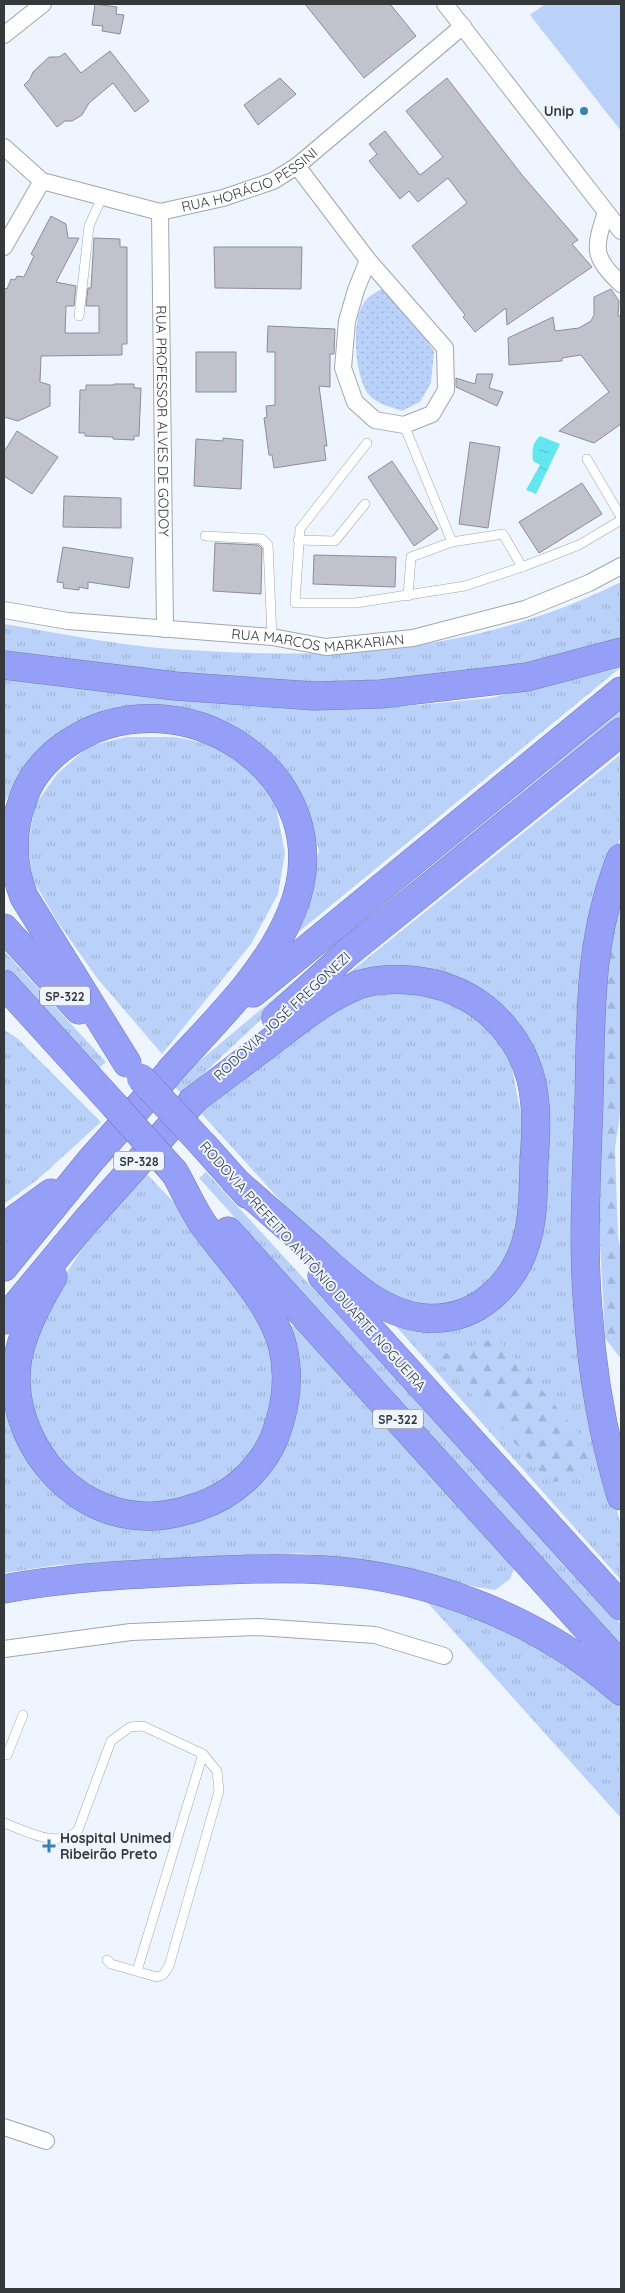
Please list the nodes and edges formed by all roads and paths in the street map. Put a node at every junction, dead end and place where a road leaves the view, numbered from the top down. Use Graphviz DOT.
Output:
graph roads {
  1 [pos="43,4"];
  2 [pos="445,4"];
  3 [pos="463,26"];
  4 [pos="4,35"];
  5 [pos="4,148"];
  6 [pos="297,166"];
  7 [pos="42,181"];
  8 [pos="102,197"];
  9 [pos="160,212"];
  10 [pos="606,212"];
  11 [pos="621,231"];
  12 [pos="4,247"];
  13 [pos="368,260"];
  14 [pos="621,284"];
  15 [pos="79,316"];
  16 [pos="404,425"];
  17 [pos="366,444"];
  18 [pos="587,459"];
  19 [pos="365,504"];
  20 [pos="621,518"];
  21 [pos="206,536"];
  22 [pos="298,540"];
  23 [pos="452,542"];
  24 [pos="621,566"];
  25 [pos="522,567"];
  26 [pos="408,596"];
  27 [pos="4,610"];
  28 [pos="165,630"];
  29 [pos="272,637"];
  30 [pos="621,652"];
  31 [pos="4,665"];
  32 [pos="621,691"];
  33 [pos="621,732"];
  34 [pos="621,858"];
  35 [pos="4,928"];
  36 [pos="4,984"];
  37 [pos="4,1014"];
  38 [pos="134,1071"];
  39 [pos="170,1071"];
  40 [pos="94,1082"];
  41 [pos="192,1101"];
  42 [pos="91,1160"];
  43 [pos="175,1172"];
  44 [pos="235,1181"];
  45 [pos="86,1221"];
  46 [pos="4,1227"];
  47 [pos="4,1267"];
  48 [pos="4,1320"];
  49 [pos="621,1496"];
  50 [pos="4,1589"];
  51 [pos="621,1606"];
  52 [pos="4,1649"];
  53 [pos="444,1656"];
  54 [pos="621,1666"];
  55 [pos="621,1691"];
  56 [pos="23,1715"];
  57 [pos="203,1754"];
  58 [pos="7,1755"];
  59 [pos="4,1824"];
  60 [pos="107,1960"];
  61 [pos="137,1971"];
  62 [pos="4,2128"];
  63 [pos="46,2141"];
  1 -- 4 [label="street"];
  2 -- 3 [label="street"];
  3 -- 6 [label="street, RUA HORÁCIO PESSINI"];
  3 -- 10 [label="street"];
  5 -- 7 [label="street, RUA HORÁCIO PESSINI"];
  6 -- 9 [label="street, RUA HORÁCIO PESSINI"];
  6 -- 13 [label="street"];
  7 -- 8 [label="street, RUA HORÁCIO PESSINI"];
  7 -- 12 [label="street"];
  8 -- 9 [label="street, RUA HORÁCIO PESSINI"];
  8 -- 15 [label="lane"];
  9 -- 28 [label="street, RUA PROFESSOR ALVES DE GODOY"];
  10 -- 11 [label="street"];
  10 -- 14 [label="street"];
  13 -- 16 [label="street"];
  13 -- 16 [label="street"];
  16 -- 23 [label="lane"];
  17 -- 22 [label="lane"];
  18 -- 20 [label="lane"];
  19 -- 22 [label="lane"];
  20 -- 25 [label="lane"];
  21 -- 29 [label="lane"];
  22 -- 26 [label="lane"];
  23 -- 25 [label="lane"];
  23 -- 26 [label="lane"];
  24 -- 29 [label="street, RUA MARCOS MARKARIAN"];
  25 -- 26 [label="lane"];
  27 -- 28 [label="street, RUA MARCOS MARKARIAN"];
  28 -- 29 [label="street, RUA MARCOS MARKARIAN"];
  30 -- 31 [label="highway"];
  32 -- 39 [label="highway"];
  33 -- 41 [label="highway, RODOVIA JOSÉ FREGONEZI"];
  34 -- 49 [label="highway"];
  35 -- 38 [label="highway, RODOVIA PREFEITO ANTÔNIO DUARTE NOGUEIRA / SP-322"];
  36 -- 40 [label="highway, SP-322"];
  37 -- 40 [label="highway"];
  38 -- 39 [label="highway"];
  38 -- 44 [label="highway, RODOVIA PREFEITO ANTÔNIO DUARTE NOGUEIRA / SP-322, bridge"];
  39 -- 42 [label="highway, SP-328"];
  40 -- 43 [label="highway, SP-322, bridge"];
  41 -- 44 [label="highway"];
  41 -- 45 [label="highway, RODOVIA JOSÉ FREGONEZI / SP-328"];
  42 -- 46 [label="highway"];
  42 -- 47 [label="highway, SP-328"];
  43 -- 45 [label="highway"];
  43 -- 54 [label="highway, SP-322"];
  44 -- 51 [label="highway, RODOVIA PREFEITO ANTÔNIO DUARTE NOGUEIRA / SP-322"];
  45 -- 48 [label="highway, RODOVIA JOSÉ FREGONEZI / SP-328"];
  50 -- 55 [label="highway"];
  52 -- 53 [label="street"];
  56 -- 58 [label="lane"];
  57 -- 59 [label="lane"];
  57 -- 61 [label="lane"];
  57 -- 61 [label="lane"];
  60 -- 61 [label="lane"];
  62 -- 63 [label="street"];
}
